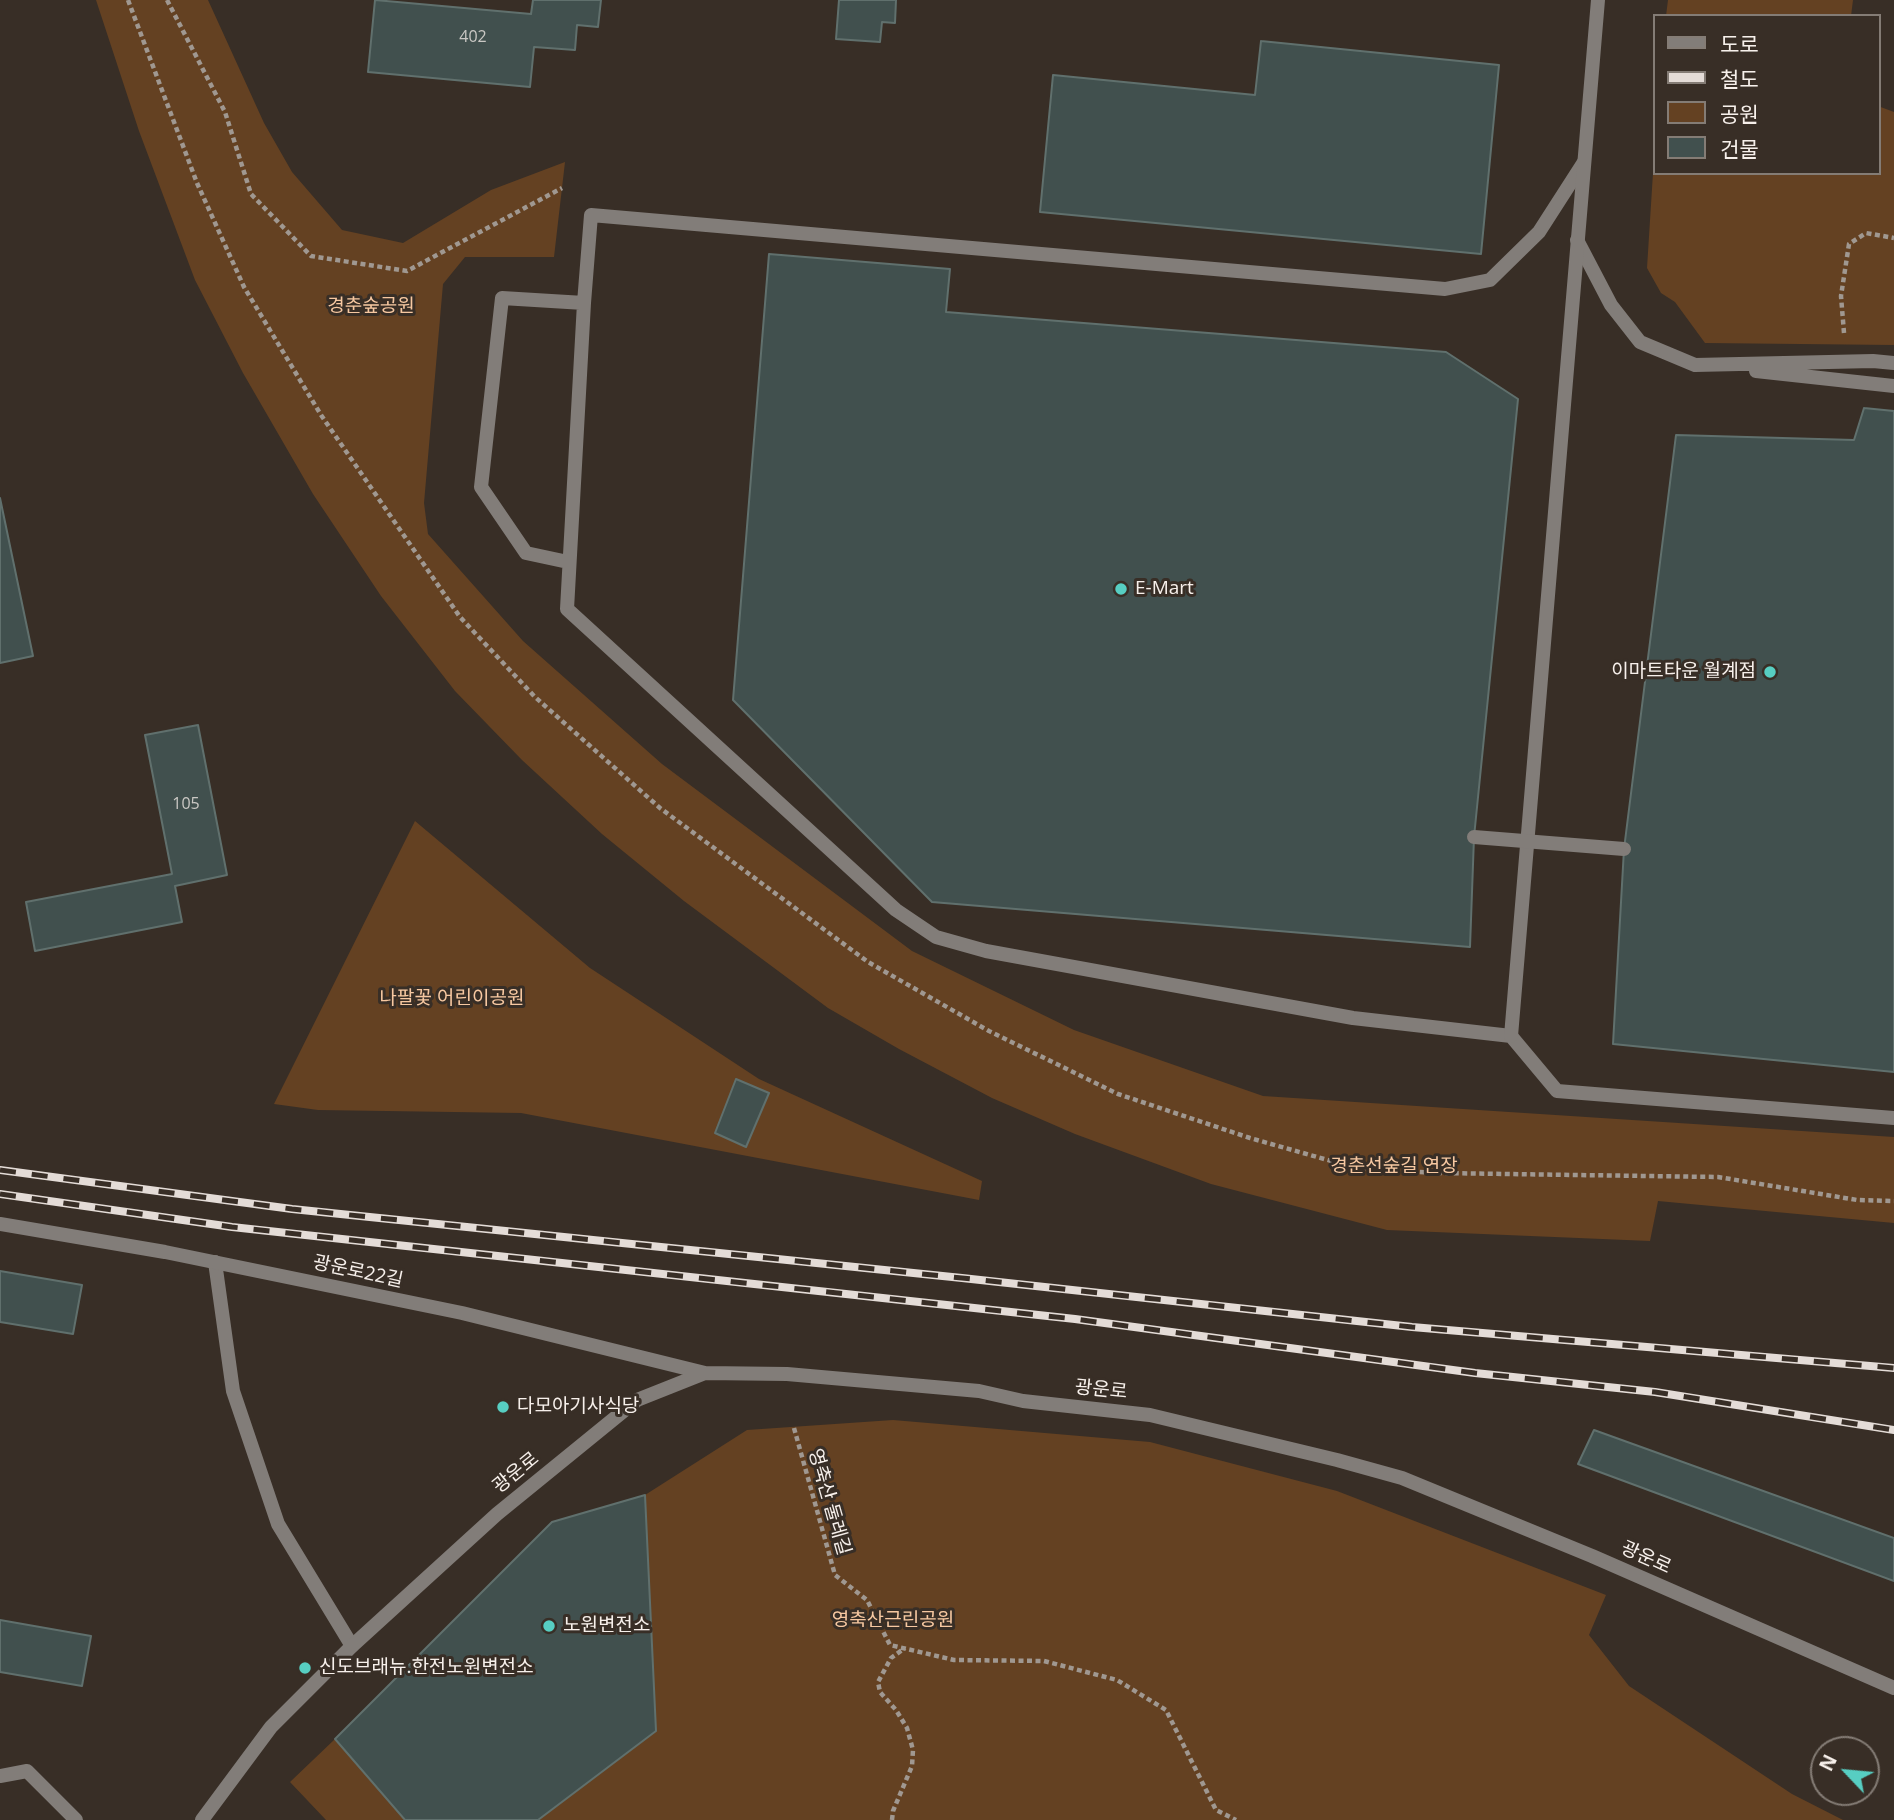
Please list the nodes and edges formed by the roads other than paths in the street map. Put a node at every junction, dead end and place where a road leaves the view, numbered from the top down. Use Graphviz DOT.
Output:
graph roads {
  1 [pos="1598,0"];
  2 [pos="1584,162"];
  3 [pos="1577,240"];
  4 [pos="584,303"];
  5 [pos="1894,363"];
  6 [pos="1695,365"];
  7 [pos="1894,386"];
  8 [pos="568,562"];
  9 [pos="1474,837"];
  10 [pos="1624,849"];
  11 [pos="1511,1036"];
  12 [pos="1894,1118"];
  13 [pos="0,1224"];
  14 [pos="215,1262"];
  15 [pos="705,1373"];
  16 [pos="352,1647"];
  17 [pos="1894,1689"];
  18 [pos="0,1776"];
  19 [pos="76,1820"];
  20 [pos="202,1820"];
  1 -- 2 [label="street"];
  2 -- 3 [label="street"];
  2 -- 4 [label="street"];
  3 -- 6 [label="street"];
  3 -- 11 [label="street"];
  4 -- 8 [label="street"];
  4 -- 8 [label="street"];
  5 -- 6 [label="street"];
  6 -- 7 [label="street"];
  8 -- 11 [label="street"];
  9 -- 10 [label="street, bridge"];
  11 -- 12 [label="street"];
  13 -- 14 [label="street, 광운로22길"];
  14 -- 15 [label="street, 광운로22길"];
  14 -- 16 [label="street"];
  15 -- 16 [label="street, 광운로"];
  15 -- 17 [label="street, 광운로"];
  16 -- 20 [label="street, 광운로"];
  18 -- 19 [label="street"];
}
